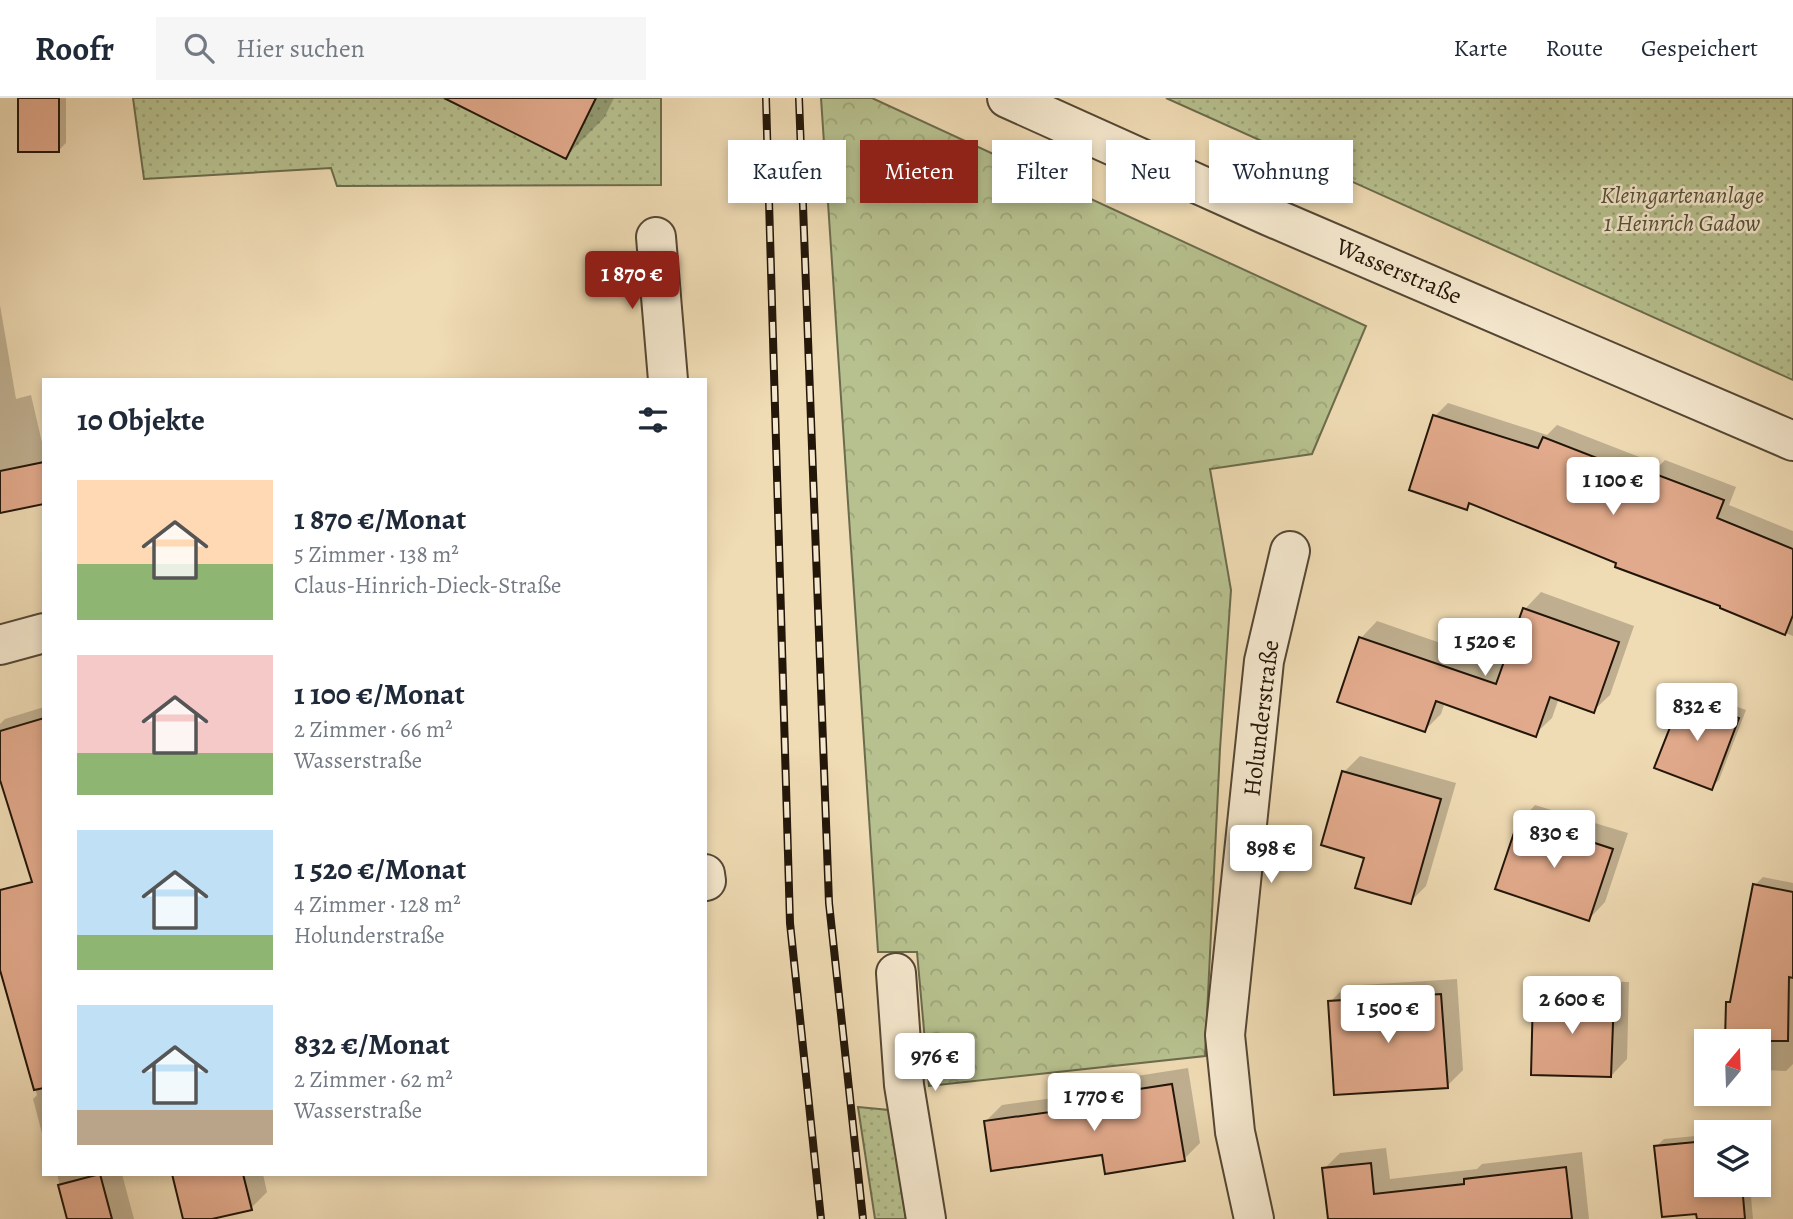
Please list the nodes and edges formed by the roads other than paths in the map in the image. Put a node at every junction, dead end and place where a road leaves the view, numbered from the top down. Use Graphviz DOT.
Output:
graph roads {
  1 [pos="1007,98"];
  2 [pos="656,237"];
  3 [pos="668,378"];
  4 [pos="1793,440"];
  5 [pos="1290,551"];
  6 [pos="42,634"];
  7 [pos="0,645"];
  8 [pos="896,973"];
  9 [pos="926,1219"];
  10 [pos="1254,1219"];
  1 -- 4 [label="street, Wasserstraße"];
  2 -- 3 [label="street"];
  5 -- 10 [label="street, Holunderstraße"];
  6 -- 7 [label="street"];
  8 -- 9 [label="street"];
}
